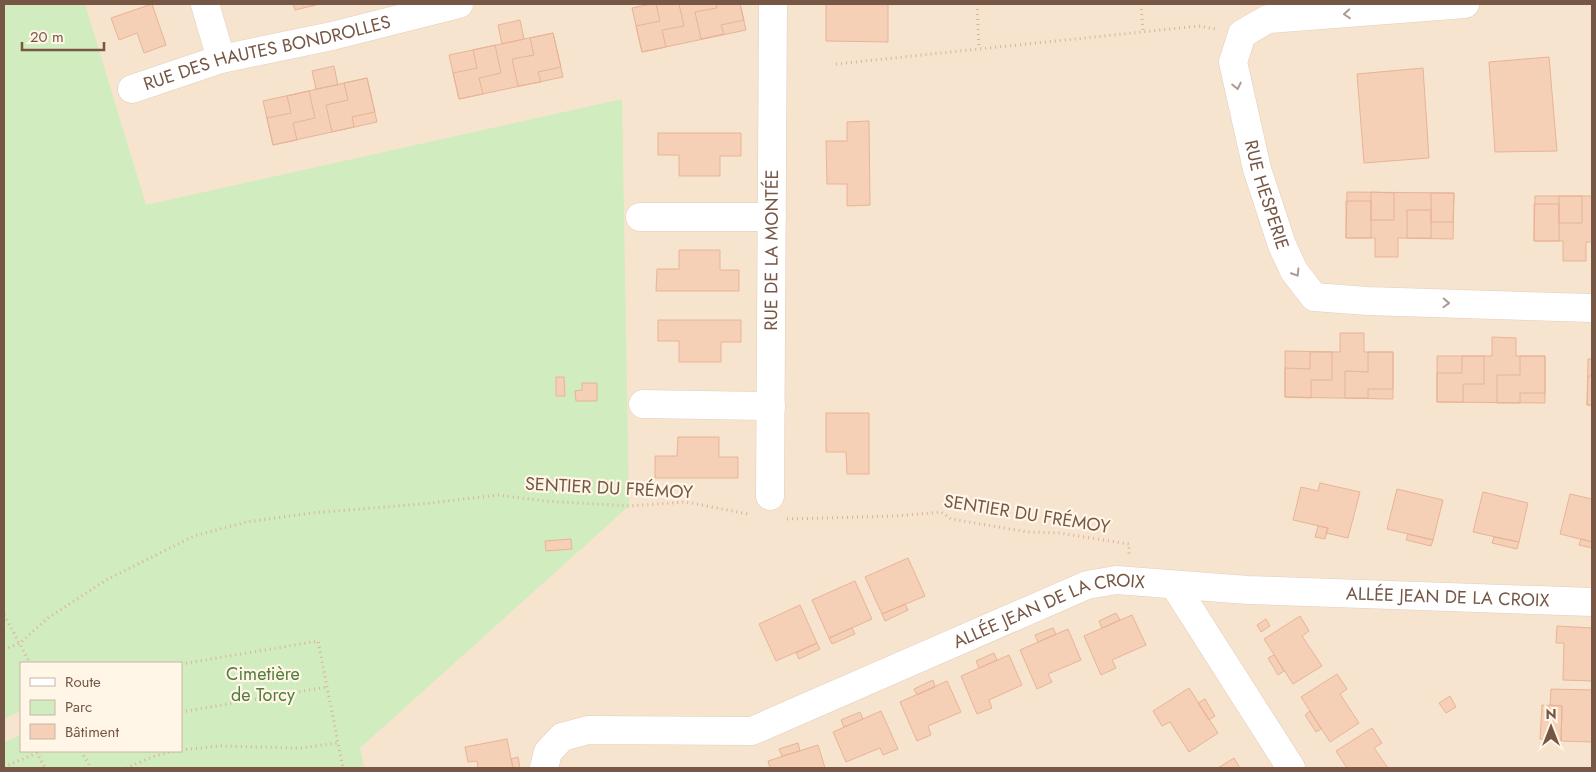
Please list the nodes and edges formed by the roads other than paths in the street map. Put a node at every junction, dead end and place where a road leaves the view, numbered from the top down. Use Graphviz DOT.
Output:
graph roads {
  1 [pos="205,4"];
  2 [pos="459,4"];
  3 [pos="773,4"];
  4 [pos="1465,4"];
  5 [pos="221,59"];
  6 [pos="132,89"];
  7 [pos="640,217"];
  8 [pos="772,217"];
  9 [pos="1592,308"];
  10 [pos="643,404"];
  11 [pos="771,406"];
  12 [pos="769,510"];
  13 [pos="1175,586"];
  14 [pos="1592,602"];
  15 [pos="544,768"];
  16 [pos="1291,768"];
  1 -- 5 [label="street"];
  2 -- 5 [label="street, RUE DES HAUTES BONDROLLES"];
  3 -- 8 [label="street, RUE DE LA MONTÉE"];
  4 -- 9 [label="street, RUE HESPERIE, one-way"];
  5 -- 6 [label="street, RUE DES HAUTES BONDROLLES"];
  7 -- 8 [label="street"];
  8 -- 11 [label="street, RUE DE LA MONTÉE"];
  10 -- 11 [label="street"];
  11 -- 12 [label="street, RUE DE LA MONTÉE"];
  13 -- 14 [label="street, ALLÉE JEAN DE LA CROIX"];
  13 -- 15 [label="street, ALLÉE JEAN DE LA CROIX"];
  13 -- 16 [label="street"];
}
